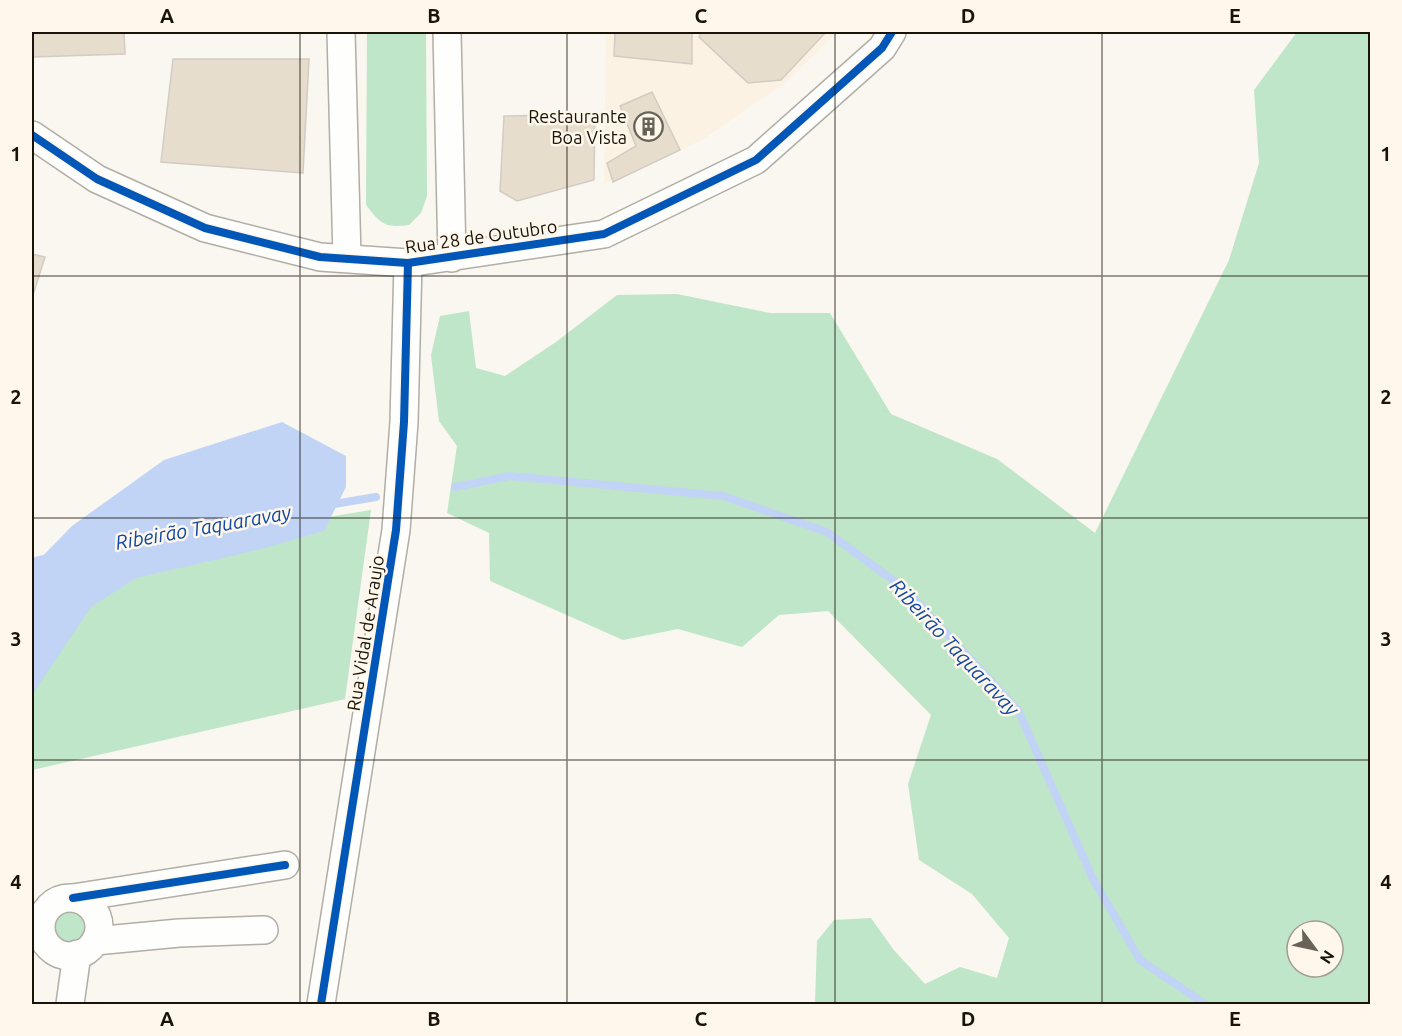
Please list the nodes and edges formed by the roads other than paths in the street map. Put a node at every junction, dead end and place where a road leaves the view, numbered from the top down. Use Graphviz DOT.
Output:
graph roads {
  1 [pos="341,32"];
  2 [pos="447,32"];
  3 [pos="892,32"];
  4 [pos="32,135"];
  5 [pos="347,258"];
  6 [pos="452,258"];
  7 [pos="408,263"];
  8 [pos="285,866"];
  9 [pos="73,898"];
  10 [pos="36,927"];
  11 [pos="264,930"];
  12 [pos="86,948"];
  13 [pos="70,1005"];
  14 [pos="321,1005"];
  1 -- 5 [label="street"];
  2 -- 6 [label="street"];
  3 -- 6 [label="street, Rua 28 de Outubro"];
  4 -- 5 [label="street, Rua 28 de Outubro"];
  5 -- 7 [label="street, Rua 28 de Outubro"];
  6 -- 7 [label="street, Rua 28 de Outubro"];
  7 -- 14 [label="street, Rua Vidal de Araujo"];
  8 -- 9 [label="street"];
  9 -- 10 [label="street"];
  9 -- 12 [label="street"];
  10 -- 12 [label="street"];
  11 -- 12 [label="street"];
  12 -- 13 [label="street"];
}
